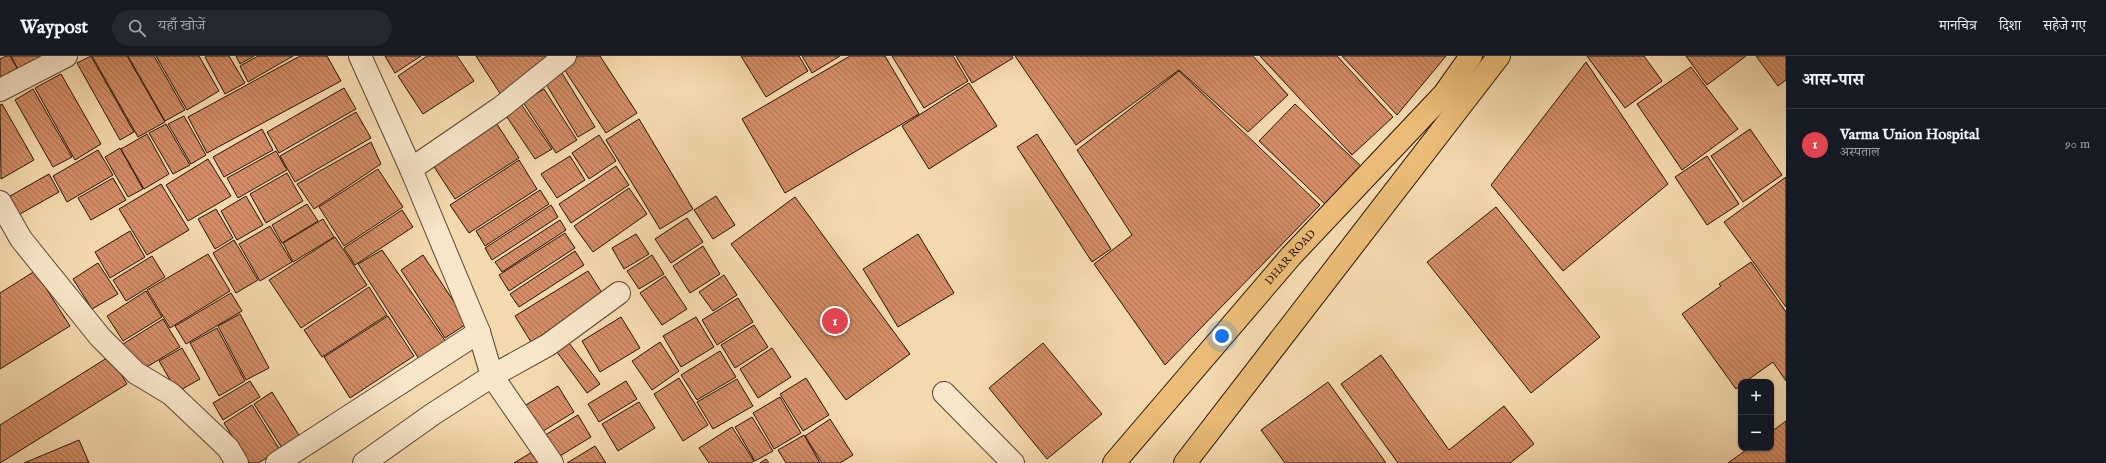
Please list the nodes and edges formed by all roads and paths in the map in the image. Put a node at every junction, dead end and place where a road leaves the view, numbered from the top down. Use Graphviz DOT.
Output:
graph roads {
  1 [pos="66,56"];
  2 [pos="360,56"];
  3 [pos="565,56"];
  4 [pos="1471,56"];
  5 [pos="1499,56"];
  6 [pos="0,90"];
  7 [pos="411,169"];
  8 [pos="0,202"];
  9 [pos="619,293"];
  10 [pos="479,332"];
  11 [pos="492,376"];
  12 [pos="944,393"];
  13 [pos="237,463"];
  14 [pos="277,463"];
  15 [pos="364,463"];
  16 [pos="552,463"];
  17 [pos="1013,463"];
  18 [pos="1114,463"];
  19 [pos="1185,463"];
  1 -- 6 [label="street"];
  2 -- 7 [label="street"];
  3 -- 7 [label="street"];
  4 -- 18 [label="main road, DHAR ROAD"];
  5 -- 19 [label="main road"];
  7 -- 10 [label="street"];
  8 -- 13 [label="street"];
  9 -- 11 [label="street"];
  10 -- 11 [label="street"];
  10 -- 14 [label="street"];
  11 -- 15 [label="street"];
  11 -- 16 [label="street"];
  12 -- 17 [label="street"];
}
